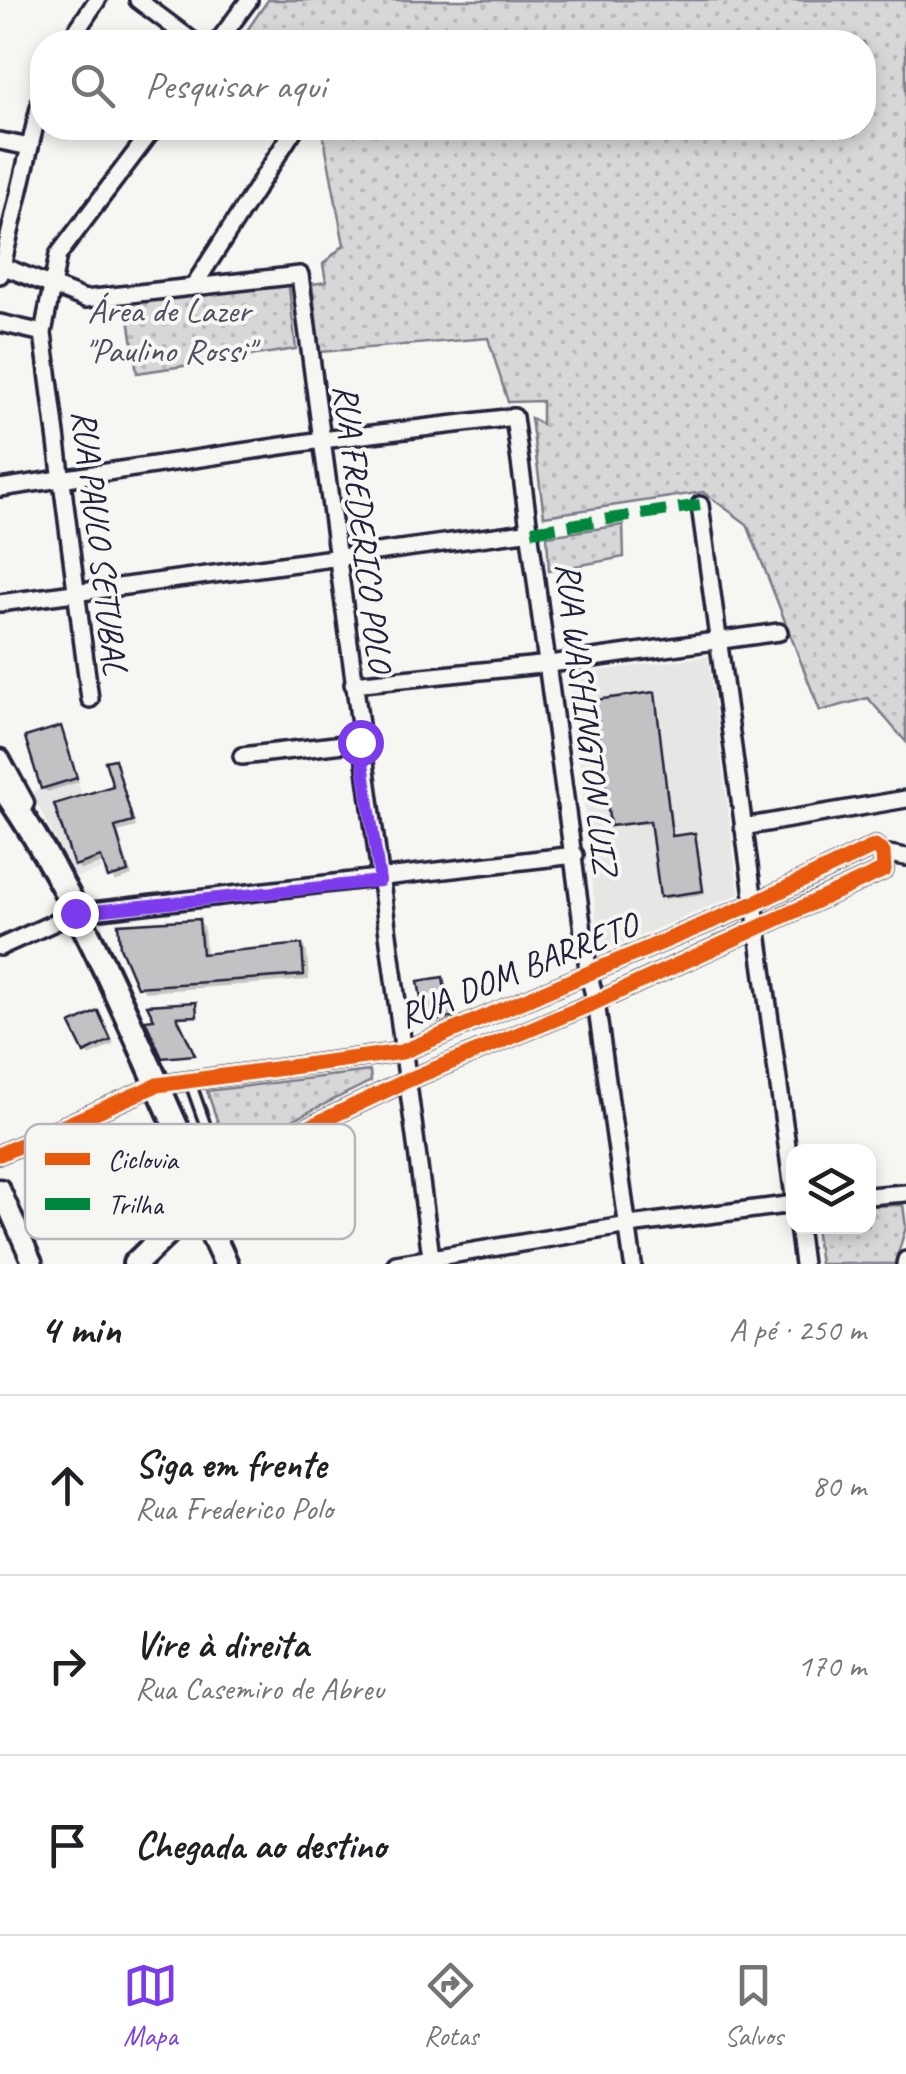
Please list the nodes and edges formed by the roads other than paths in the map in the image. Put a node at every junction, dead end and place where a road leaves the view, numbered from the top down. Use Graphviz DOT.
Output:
graph roads {
  1 [pos="97,0"];
  2 [pos="138,0"];
  3 [pos="249,0"];
  4 [pos="77,30"];
  5 [pos="178,30"];
  6 [pos="227,30"];
  7 [pos="32,140"];
  8 [pos="145,140"];
  9 [pos="287,140"];
  10 [pos="0,141"];
  11 [pos="30,147"];
  12 [pos="1,271"];
  13 [pos="193,286"];
  14 [pos="48,287"];
  15 [pos="0,323"];
  16 [pos="43,333"];
  17 [pos="322,440"];
  18 [pos="60,478"];
  19 [pos="0,488"];
  20 [pos="700,505"];
  21 [pos="532,531"];
  22 [pos="337,558"];
  23 [pos="78,592"];
  24 [pos="0,602"];
  25 [pos="779,632"];
  26 [pos="718,642"];
  27 [pos="550,664"];
  28 [pos="353,684"];
  29 [pos="90,699"];
  30 [pos="360,742"];
  31 [pos="242,756"];
  32 [pos="0,759"];
  33 [pos="0,784"];
  34 [pos="906,799"];
  35 [pos="0,806"];
  36 [pos="744,827"];
  37 [pos="33,832"];
  38 [pos="879,849"];
  39 [pos="576,856"];
  40 [pos="906,857"];
  41 [pos="380,881"];
  42 [pos="755,904"];
  43 [pos="69,916"];
  44 [pos="758,924"];
  45 [pos="0,947"];
  46 [pos="589,976"];
  47 [pos="596,1002"];
  48 [pos="402,1052"];
  49 [pos="188,1079"];
  50 [pos="406,1080"];
  51 [pos="150,1088"];
  52 [pos="68,1124"];
  53 [pos="167,1124"];
  54 [pos="204,1124"];
  55 [pos="315,1124"];
  56 [pos="25,1143"];
  57 [pos="787,1144"];
  58 [pos="0,1154"];
  59 [pos="0,1189"];
  60 [pos="906,1192"];
  61 [pos="876,1195"];
  62 [pos="786,1202"];
  63 [pos="628,1225"];
  64 [pos="799,1234"];
  65 [pos="159,1239"];
  66 [pos="217,1239"];
  67 [pos="432,1261"];
  68 [pos="33,1264"];
  69 [pos="135,1264"];
  70 [pos="226,1264"];
  71 [pos="396,1264"];
  72 [pos="634,1264"];
  73 [pos="803,1264"];
  1 -- 4 [label="street"];
  2 -- 5 [label="street"];
  3 -- 6 [label="street"];
  7 -- 11 [label="street"];
  8 -- 14 [label="street, RUA PAULO SETUBAL"];
  9 -- 13 [label="street"];
  10 -- 11 [label="street"];
  11 -- 12 [label="street"];
  12 -- 14 [label="street"];
  13 -- 14 [label="street"];
  13 -- 17 [label="street, RUA FREDERICO POLO"];
  14 -- 16 [label="street, RUA PAULO SETUBAL"];
  15 -- 16 [label="street"];
  16 -- 18 [label="street, RUA PAULO SETUBAL"];
  17 -- 18 [label="street"];
  17 -- 21 [label="street, RUA WASHINGTON LUIZ"];
  17 -- 22 [label="street, RUA FREDERICO POLO"];
  18 -- 19 [label="street"];
  18 -- 23 [label="street, RUA PAULO SETUBAL"];
  20 -- 26 [label="street"];
  21 -- 22 [label="street"];
  21 -- 27 [label="street, RUA WASHINGTON LUIZ"];
  22 -- 23 [label="street"];
  22 -- 28 [label="street, RUA FREDERICO POLO"];
  23 -- 24 [label="street"];
  23 -- 29 [label="street, RUA PAULO SETUBAL"];
  25 -- 26 [label="street"];
  26 -- 27 [label="street"];
  26 -- 36 [label="street"];
  27 -- 28 [label="street"];
  27 -- 39 [label="street, RUA WASHINGTON LUIZ"];
  28 -- 30 [label="street, RUA FREDERICO POLO"];
  30 -- 31 [label="street"];
  30 -- 41 [label="street, RUA FREDERICO POLO"];
  32 -- 37 [label="street"];
  33 -- 37 [label="main road"];
  34 -- 36 [label="street"];
  35 -- 43 [label="main road"];
  36 -- 42 [label="street"];
  37 -- 43 [label="main road"];
  38 -- 40 [label="street"];
  38 -- 42 [label="street, RUA DOM BARRETO"];
  38 -- 44 [label="street"];
  39 -- 41 [label="street"];
  39 -- 46 [label="street, RUA WASHINGTON LUIZ"];
  41 -- 43 [label="street"];
  41 -- 48 [label="street, RUA FREDERICO POLO"];
  42 -- 44 [label="street"];
  42 -- 46 [label="street, RUA DOM BARRETO"];
  43 -- 45 [label="street"];
  43 -- 51 [label="main road"];
  44 -- 47 [label="street"];
  44 -- 57 [label="street"];
  46 -- 47 [label="street, RUA WASHINGTON LUIZ"];
  46 -- 48 [label="street, RUA DOM BARRETO"];
  47 -- 50 [label="street"];
  47 -- 63 [label="street, RUA WASHINGTON LUIZ"];
  48 -- 49 [label="street, RUA DOM BARRETO"];
  48 -- 50 [label="street, RUA FREDERICO POLO"];
  49 -- 51 [label="street, RUA DOM BARRETO"];
  49 -- 54 [label="lane"];
  50 -- 55 [label="street"];
  50 -- 67 [label="street, RUA FREDERICO POLO"];
  51 -- 52 [label="street, RUA DOM BARRETO"];
  51 -- 53 [label="main road"];
  56 -- 58 [label="street, RUA DOM BARRETO"];
  59 -- 68 [label="street"];
  60 -- 61 [label="street"];
  62 -- 63 [label="street"];
  63 -- 67 [label="street"];
  63 -- 72 [label="street, RUA WASHINGTON LUIZ"];
  64 -- 73 [label="street"];
  65 -- 69 [label="main road"];
  66 -- 70 [label="main road"];
  67 -- 71 [label="street"];
}
